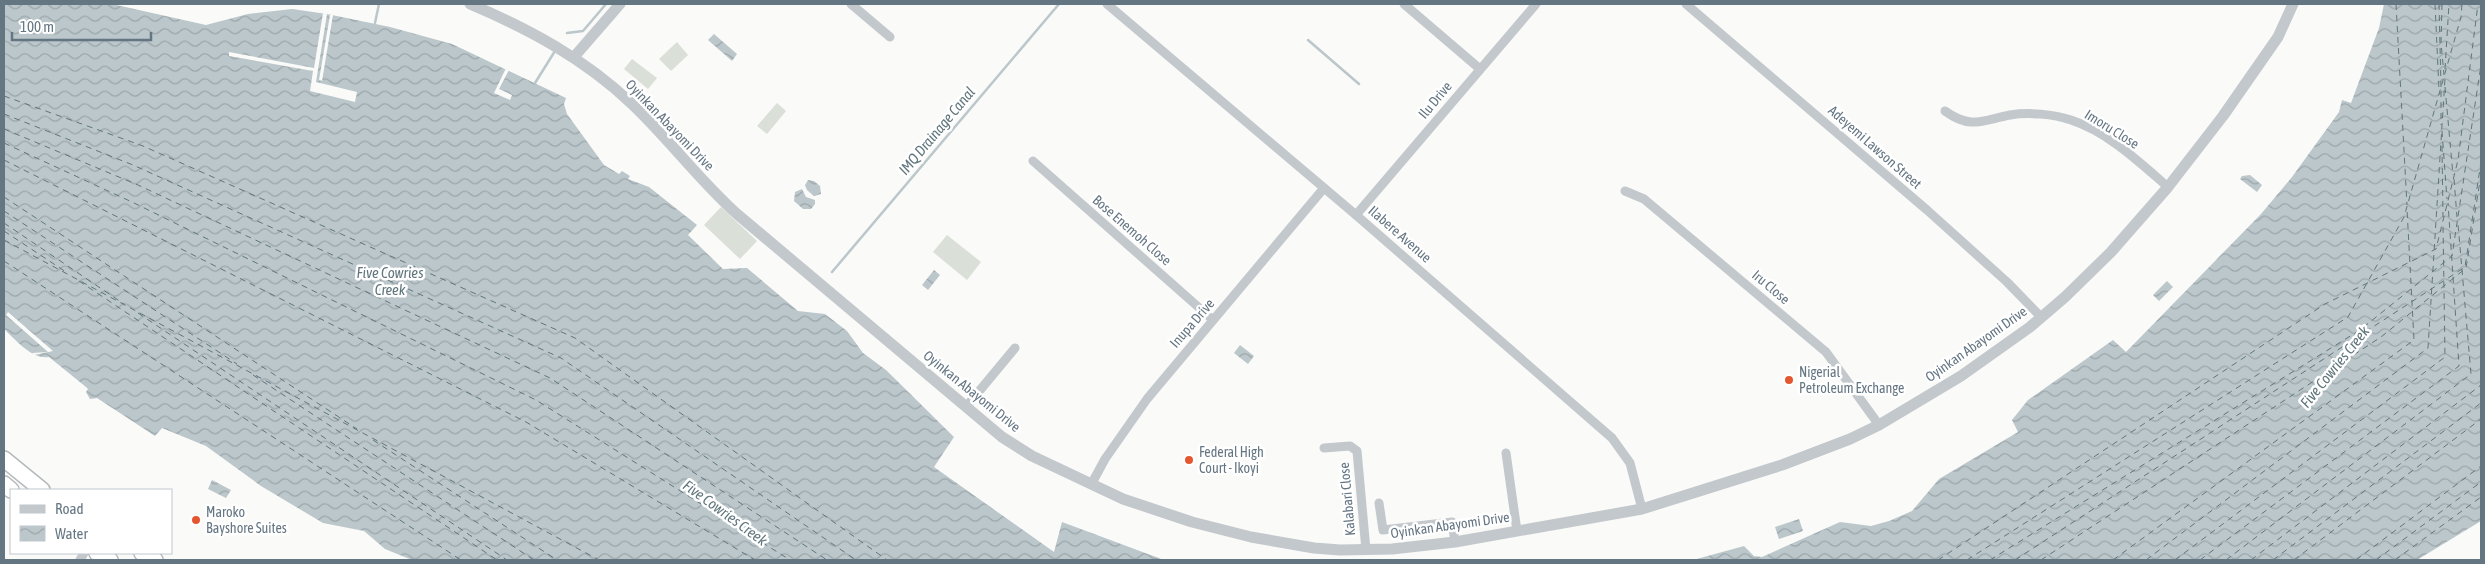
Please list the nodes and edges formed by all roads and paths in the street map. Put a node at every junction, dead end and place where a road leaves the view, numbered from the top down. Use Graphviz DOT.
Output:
graph roads {
  1 [pos="470,4"];
  2 [pos="620,4"];
  3 [pos="851,4"];
  4 [pos="1107,4"];
  5 [pos="1404,4"];
  6 [pos="1536,4"];
  7 [pos="1686,4"];
  8 [pos="2293,4"];
  9 [pos="1698,8"];
  10 [pos="890,36"];
  11 [pos="574,57"];
  12 [pos="1480,69"];
  13 [pos="1946,111"];
  14 [pos="1033,160"];
  15 [pos="2168,187"];
  16 [pos="1324,188"];
  17 [pos="1625,191"];
  18 [pos="1356,215"];
  19 [pos="2041,317"];
  20 [pos="1213,320"];
  21 [pos="1015,348"];
  22 [pos="966,407"];
  23 [pos="1879,425"];
  24 [pos="1324,448"];
  25 [pos="1506,454"];
  26 [pos="4,459"];
  27 [pos="1092,483"];
  28 [pos="41,489"];
  29 [pos="1379,503"];
  30 [pos="1642,509"];
  31 [pos="1517,530"];
  32 [pos="1455,542"];
  33 [pos="1366,550"];
  34 [pos="99,554"];
  35 [pos="144,554"];
  36 [pos="110,560"];
  37 [pos="155,560"];
  1 -- 11 [label="street, Oyinkan Abayomi Drive"];
  2 -- 11 [label="street"];
  3 -- 10 [label="street"];
  4 -- 16 [label="street, Ilabere Avenue"];
  5 -- 12 [label="street"];
  6 -- 12 [label="street, Ilu Drive"];
  7 -- 9 [label="street, Adeyemi Lawson Street"];
  8 -- 15 [label="street, Oyinkan Abayomi Drive"];
  9 -- 19 [label="street, Adeyemi Lawson Street"];
  11 -- 22 [label="street, Oyinkan Abayomi Drive"];
  12 -- 18 [label="street, Ilu Drive"];
  13 -- 15 [label="street, Imoru Close"];
  14 -- 20 [label="street, Bose Enemoh Close"];
  15 -- 19 [label="street, Oyinkan Abayomi Drive"];
  16 -- 18 [label="street, Ilabere Avenue"];
  16 -- 20 [label="street, Inupa Drive"];
  17 -- 23 [label="street, Iru Close"];
  18 -- 30 [label="street, Ilabere Avenue"];
  19 -- 23 [label="street, Oyinkan Abayomi Drive"];
  20 -- 27 [label="street, Inupa Drive"];
  21 -- 22 [label="street"];
  22 -- 27 [label="street, Oyinkan Abayomi Drive"];
  23 -- 30 [label="street, Oyinkan Abayomi Drive"];
  24 -- 33 [label="street, Kalabari Close"];
  25 -- 31 [label="street"];
  26 -- 28 [label="highway"];
  27 -- 33 [label="street, Oyinkan Abayomi Drive"];
  29 -- 32 [label="street"];
  30 -- 31 [label="street, Oyinkan Abayomi Drive"];
  31 -- 32 [label="street, Oyinkan Abayomi Drive"];
  32 -- 33 [label="street, Oyinkan Abayomi Drive"];
  34 -- 36 [label="highway"];
  35 -- 37 [label="highway"];
}
